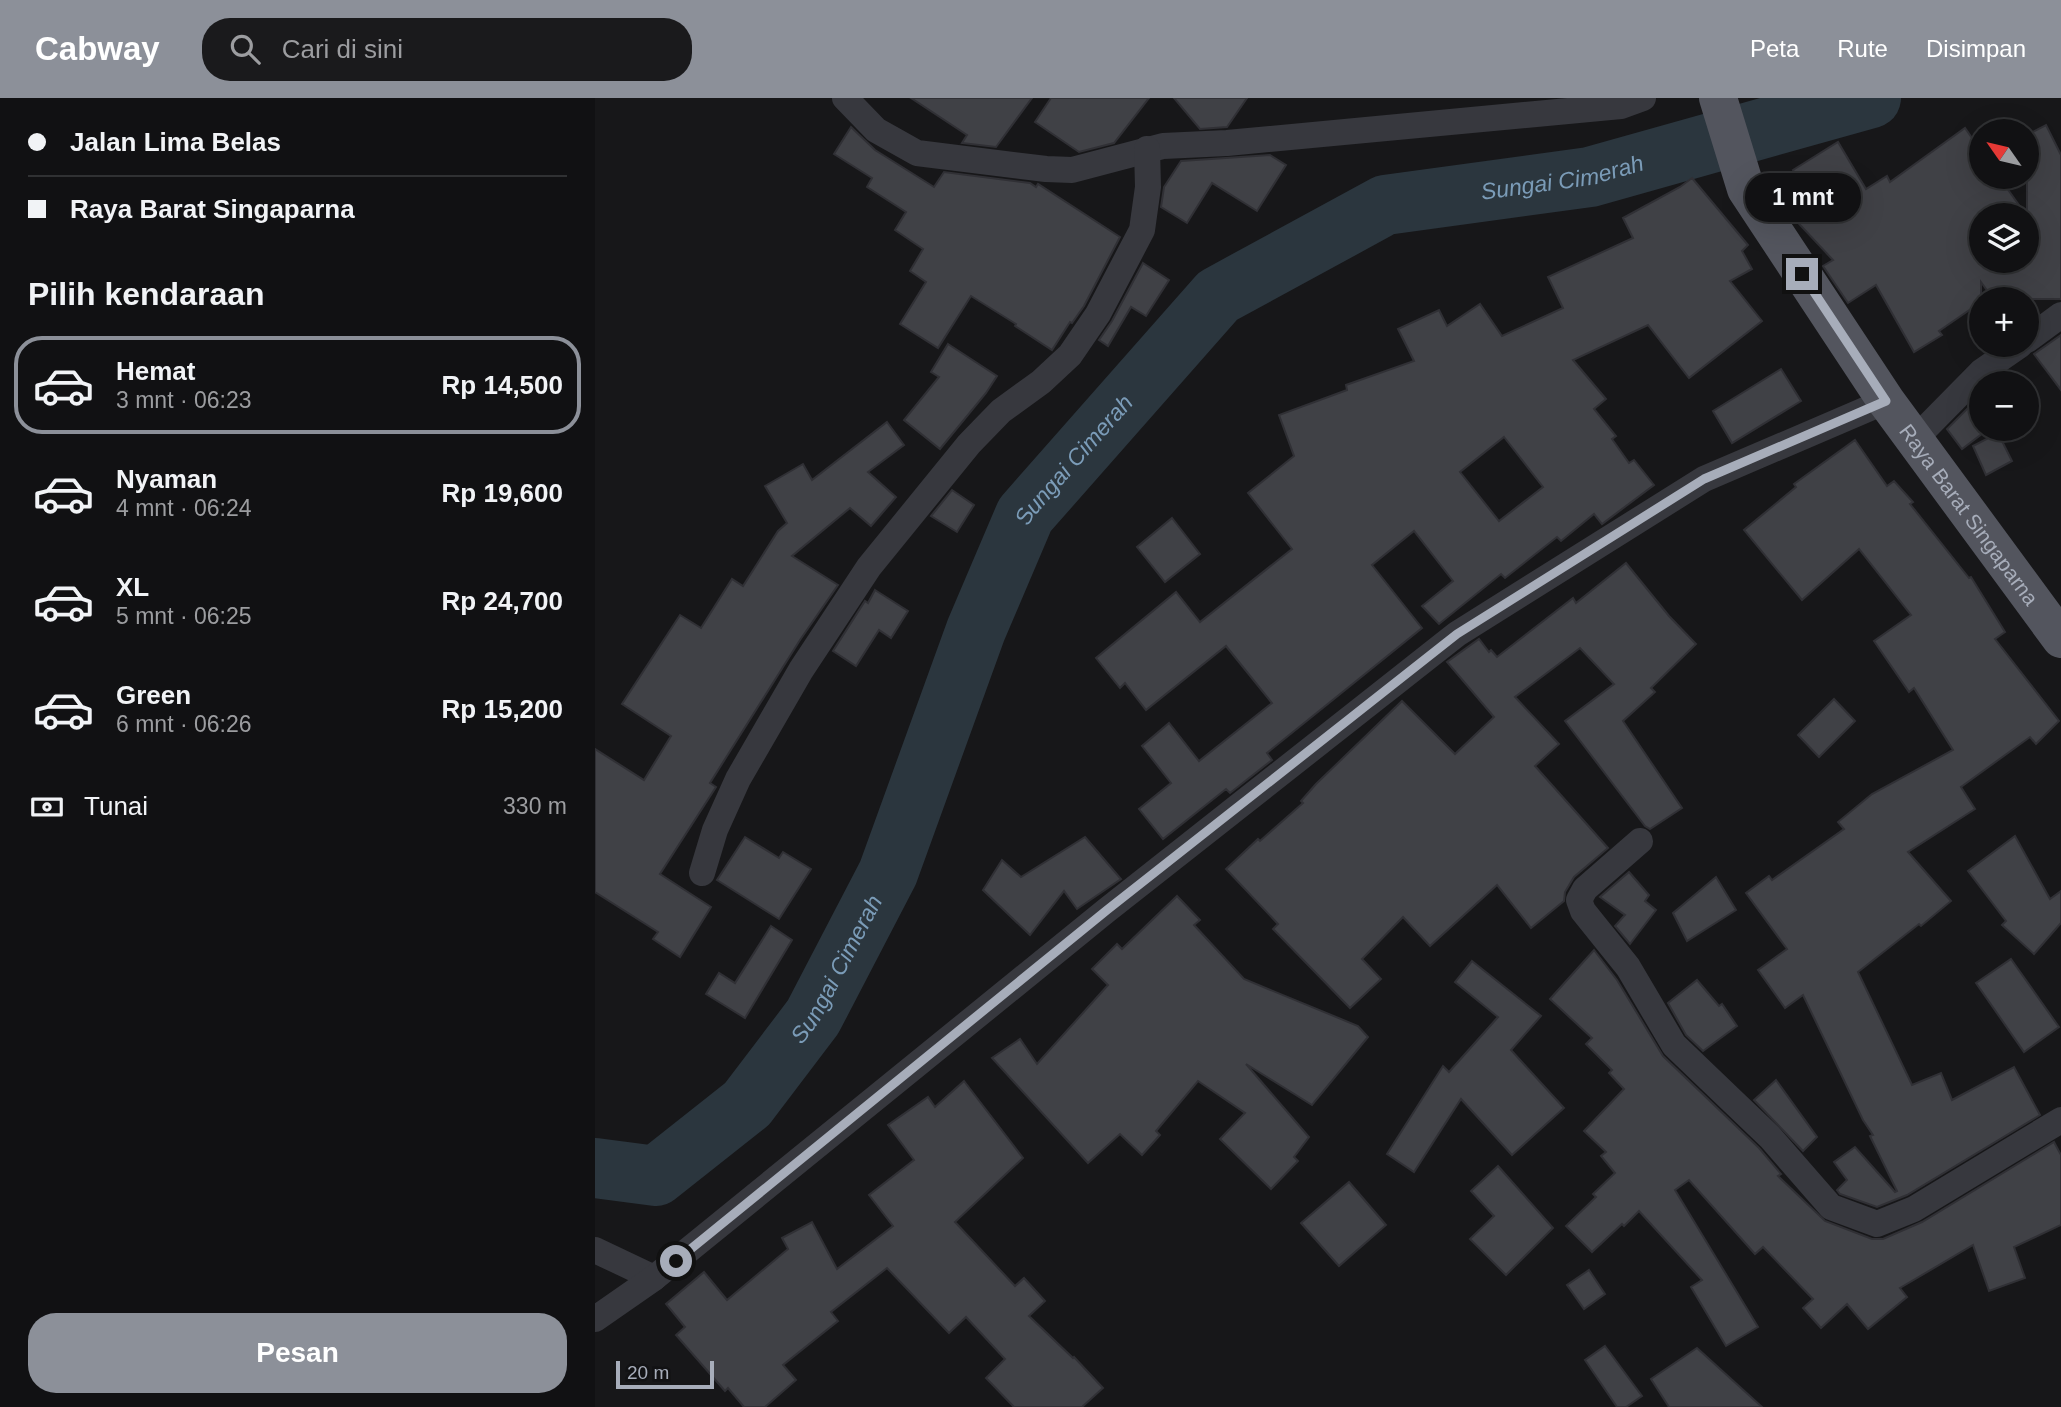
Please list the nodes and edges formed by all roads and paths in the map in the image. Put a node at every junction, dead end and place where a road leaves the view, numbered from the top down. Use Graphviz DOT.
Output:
graph roads {
  1 [pos="845,98"];
  2 [pos="1643,98"];
  3 [pos="1718,98"];
  4 [pos="1147,149"];
  5 [pos="2061,315"];
  6 [pos="2039,331"];
  7 [pos="2002,357"];
  8 [pos="1886,401"];
  9 [pos="1914,440"];
  10 [pos="2061,639"];
  11 [pos="1640,841"];
  12 [pos="702,873"];
  13 [pos="2061,1120"];
  14 [pos="595,1250"];
  15 [pos="654,1278"];
  16 [pos="595,1319"];
  1 -- 4 [label="street"];
  2 -- 4 [label="street"];
  3 -- 8 [label="main road, Raya Barat Singaparna"];
  4 -- 12 [label="street"];
  5 -- 6 [label="street"];
  7 -- 9 [label="street"];
  8 -- 9 [label="main road, Raya Barat Singaparna"];
  8 -- 15 [label="street"];
  9 -- 10 [label="main road, Raya Barat Singaparna"];
  11 -- 13 [label="street"];
  14 -- 15 [label="street"];
  15 -- 16 [label="street"];
}
